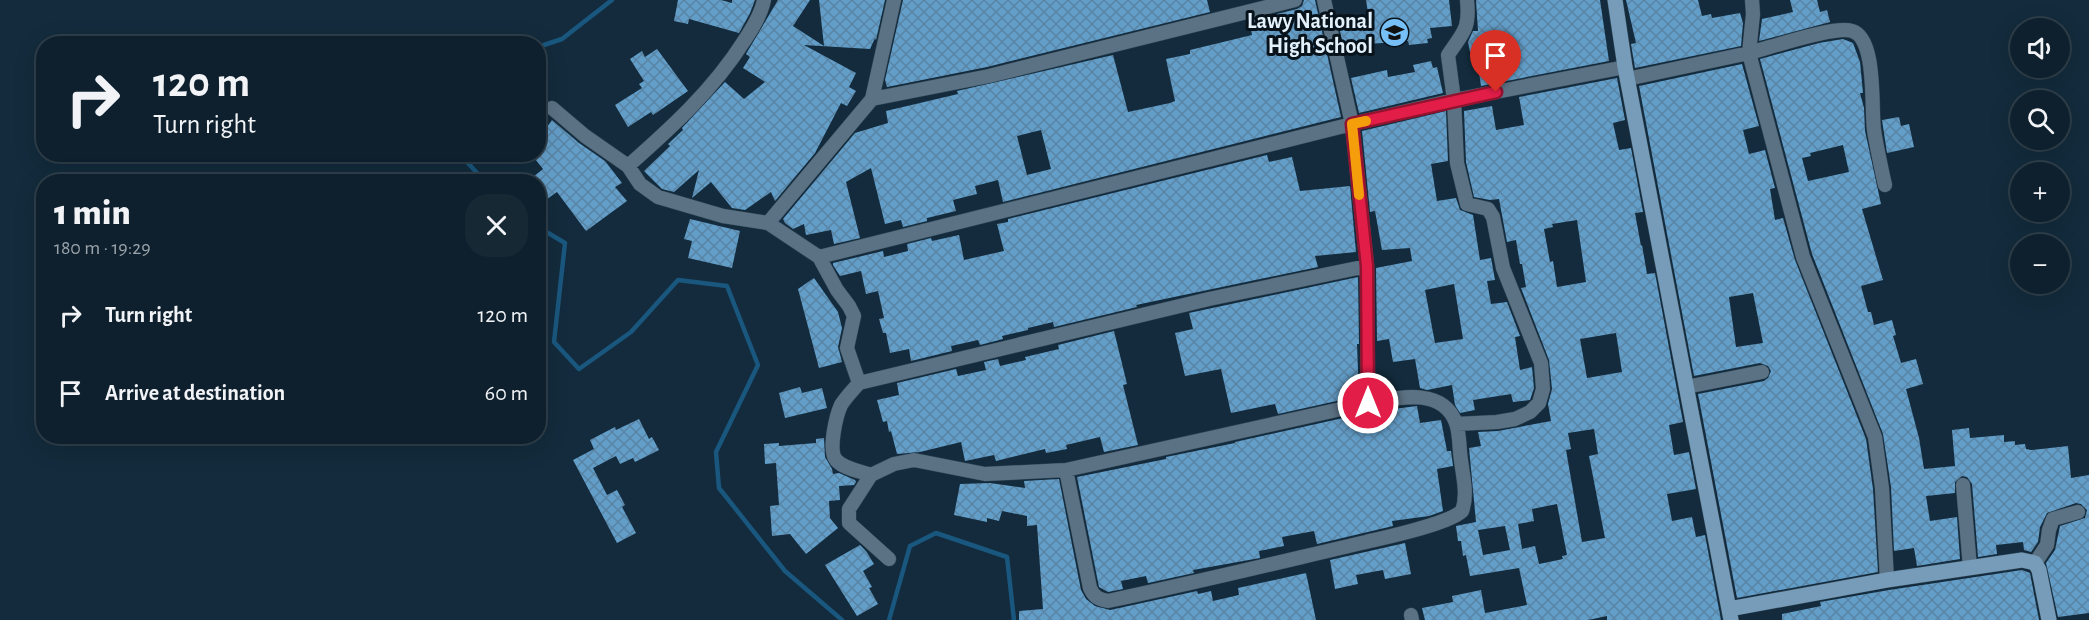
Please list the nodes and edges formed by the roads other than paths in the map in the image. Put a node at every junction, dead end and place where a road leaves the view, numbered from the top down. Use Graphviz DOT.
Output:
graph roads {
  1 [pos="764,0"];
  2 [pos="894,0"];
  3 [pos="1295,0"];
  4 [pos="1324,0"];
  5 [pos="1467,0"];
  6 [pos="1615,0"];
  7 [pos="1752,0"];
  8 [pos="1749,53"];
  9 [pos="1626,73"];
  10 [pos="872,99"];
  11 [pos="1454,100"];
  12 [pos="552,108"];
  13 [pos="1352,124"];
  14 [pos="628,166"];
  15 [pos="1885,185"];
  16 [pos="768,224"];
  17 [pos="819,257"];
  18 [pos="1367,266"];
  19 [pos="1762,372"];
  20 [pos="859,383"];
  21 [pos="1686,387"];
  22 [pos="1368,403"];
  23 [pos="1456,424"];
  24 [pos="1066,470"];
  25 [pos="871,475"];
  26 [pos="1963,485"];
  27 [pos="2078,512"];
  28 [pos="889,559"];
  29 [pos="2035,563"];
  30 [pos="1970,568"];
  31 [pos="1887,580"];
  32 [pos="1730,614"];
  33 [pos="2049,620"];
  1 -- 14 [label="street"];
  2 -- 10 [label="street"];
  3 -- 10 [label="street"];
  4 -- 13 [label="street"];
  5 -- 11 [label="street"];
  6 -- 9 [label="main road"];
  7 -- 8 [label="street"];
  8 -- 9 [label="street"];
  8 -- 15 [label="street"];
  8 -- 31 [label="street"];
  9 -- 11 [label="street"];
  9 -- 21 [label="main road"];
  10 -- 16 [label="street"];
  11 -- 13 [label="street"];
  11 -- 23 [label="street"];
  12 -- 14 [label="street"];
  13 -- 17 [label="street"];
  13 -- 18 [label="street"];
  14 -- 16 [label="street"];
  16 -- 17 [label="street"];
  17 -- 20 [label="street"];
  18 -- 20 [label="street"];
  18 -- 22 [label="street"];
  19 -- 21 [label="street"];
  20 -- 25 [label="street"];
  21 -- 32 [label="main road"];
  22 -- 23 [label="street"];
  22 -- 24 [label="street"];
  23 -- 24 [label="street"];
  24 -- 25 [label="street"];
  25 -- 28 [label="street"];
  26 -- 30 [label="street"];
  27 -- 29 [label="street"];
  29 -- 30 [label="main road"];
  29 -- 33 [label="main road"];
  30 -- 31 [label="main road"];
  31 -- 32 [label="main road"];
}
